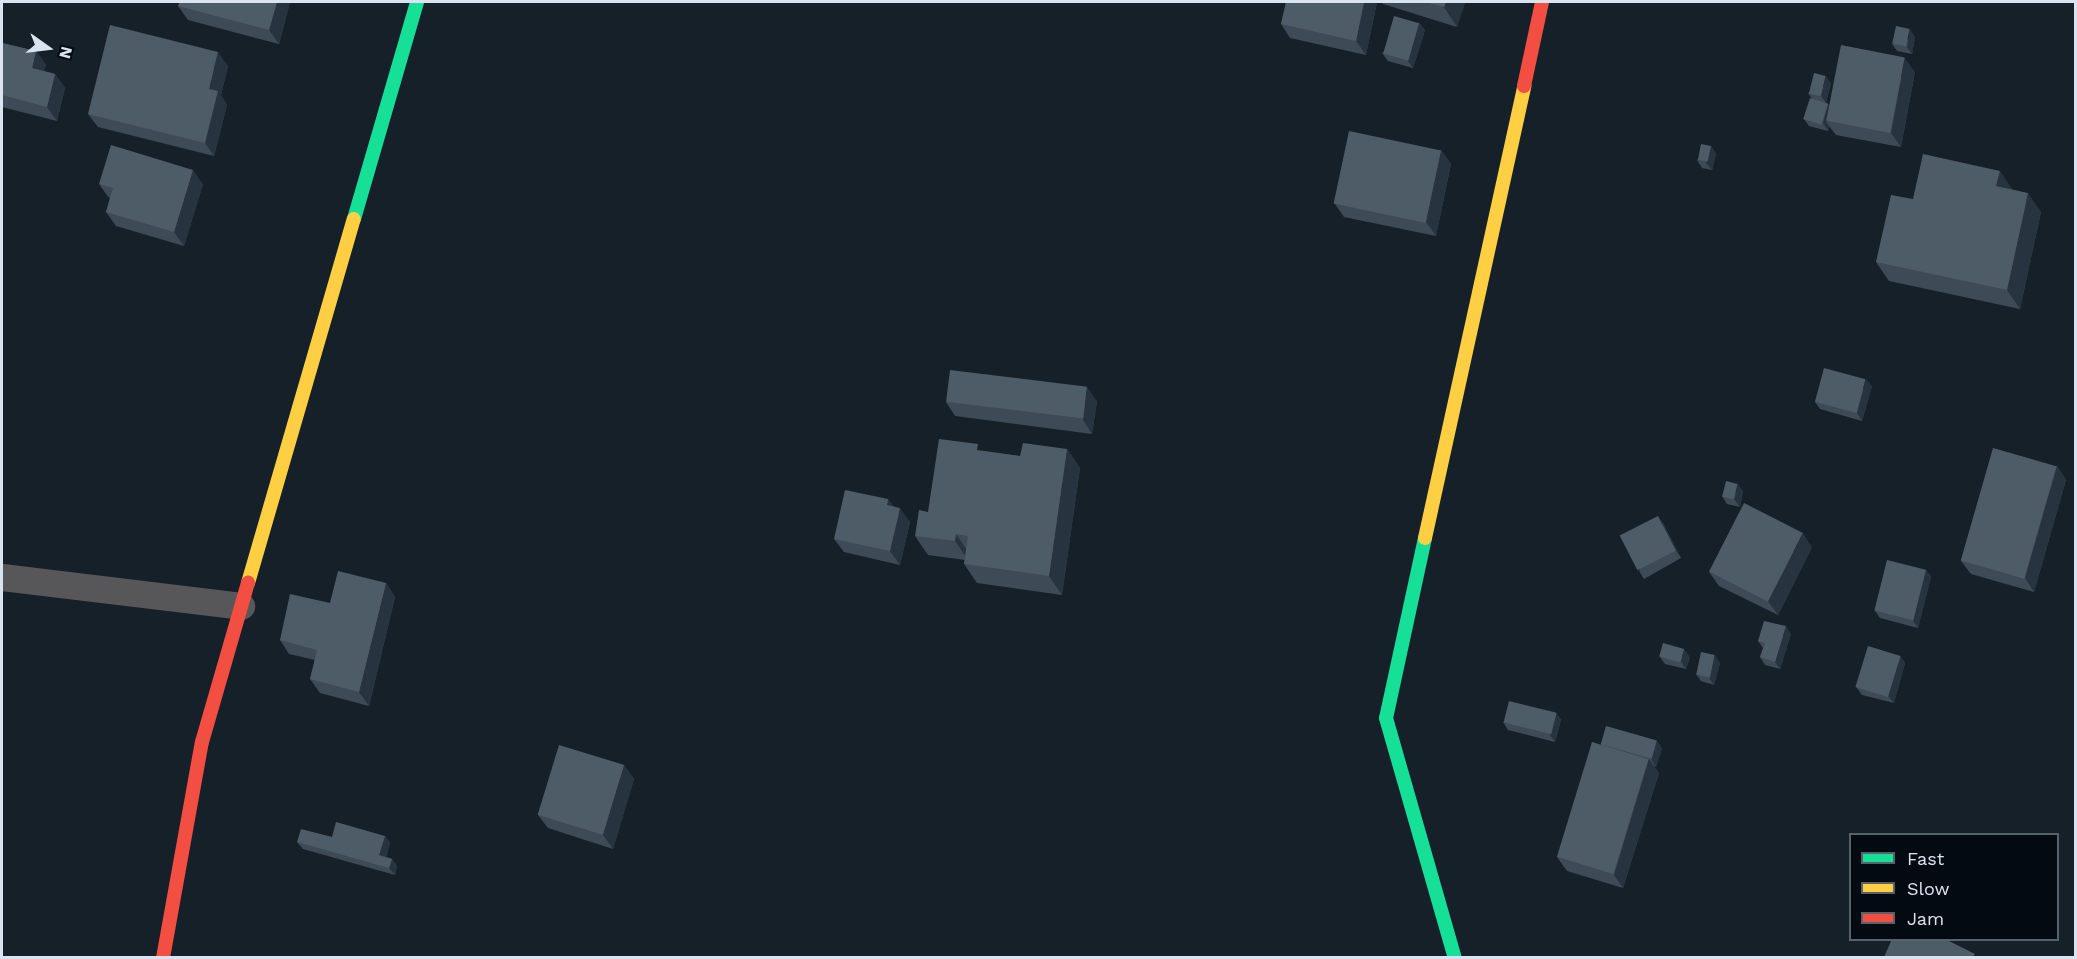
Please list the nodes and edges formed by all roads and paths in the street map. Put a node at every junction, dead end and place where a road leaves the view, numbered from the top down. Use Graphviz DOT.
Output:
graph roads {
  1 [pos="417,2"];
  2 [pos="1542,2"];
  3 [pos="2,577"];
  4 [pos="241,606"];
  5 [pos="163,957"];
  6 [pos="1455,957"];
  1 -- 4 [label="street"];
  2 -- 6 [label="street"];
  3 -- 4 [label="lane"];
  4 -- 5 [label="street"];
}
